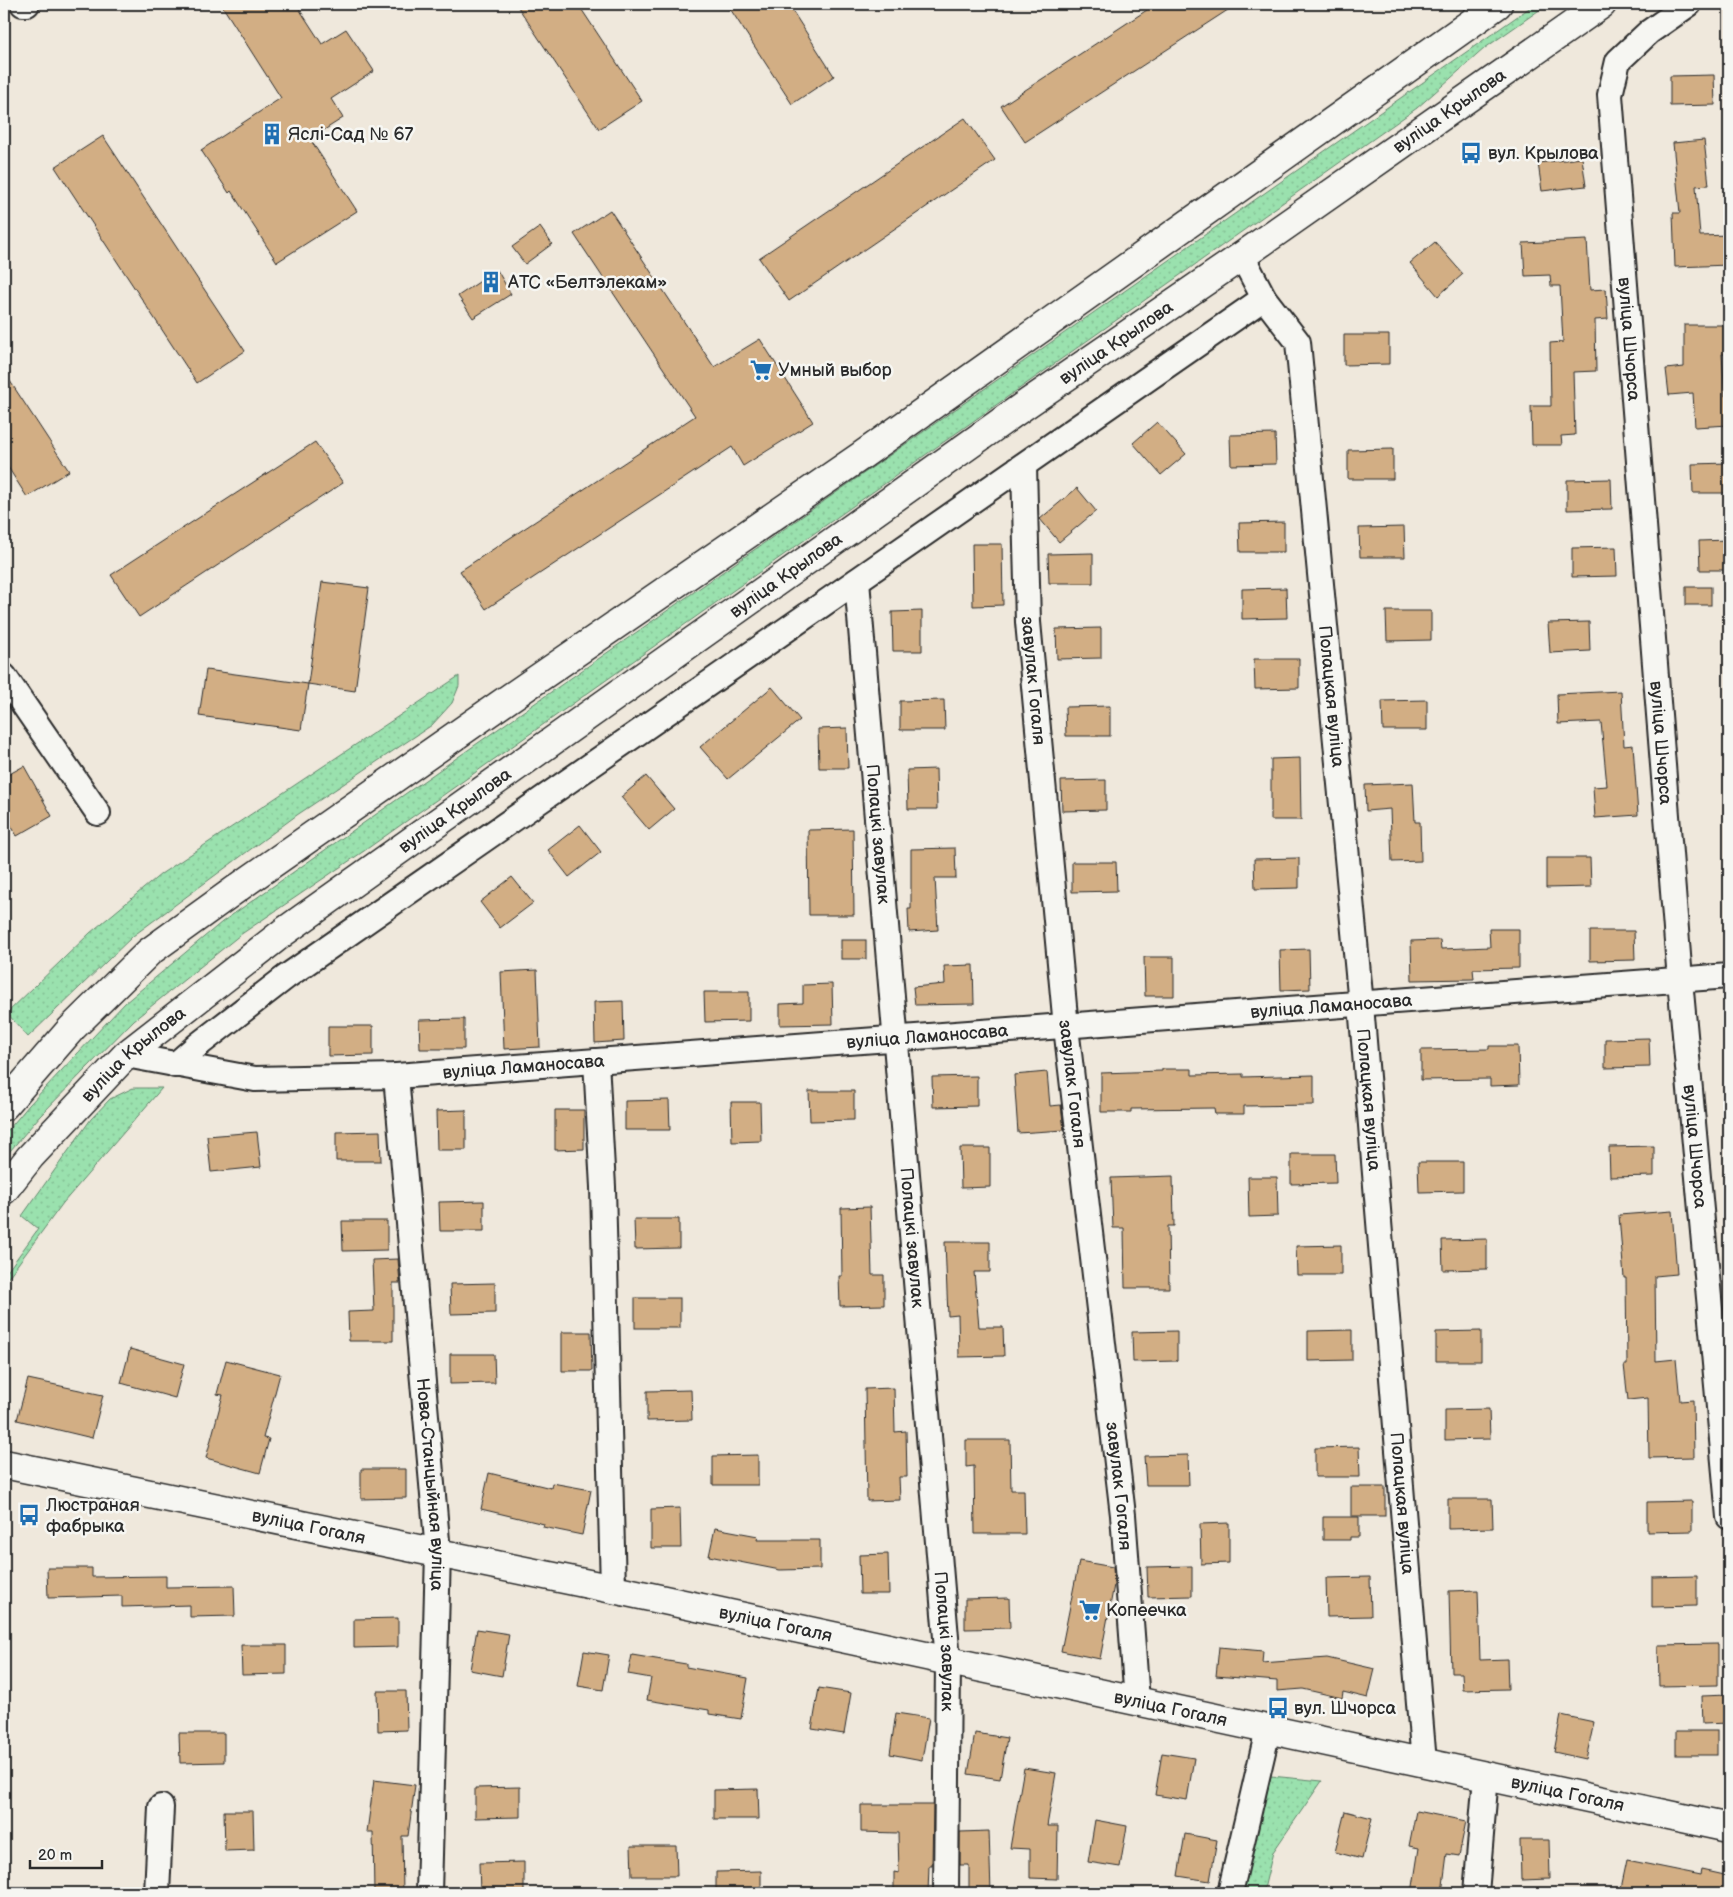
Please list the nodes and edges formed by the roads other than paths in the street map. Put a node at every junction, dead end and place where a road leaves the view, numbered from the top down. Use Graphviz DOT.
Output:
graph roads {
  1 [pos="23,4"];
  2 [pos="27,4"];
  3 [pos="1498,4"];
  4 [pos="1602,4"];
  5 [pos="1690,4"];
  6 [pos="1242,256"];
  7 [pos="1264,298"];
  8 [pos="1024,466"];
  9 [pos="857,581"];
  10 [pos="4,676"];
  11 [pos="98,813"];
  12 [pos="1729,976"];
  13 [pos="1680,980"];
  14 [pos="1361,1005"];
  15 [pos="1066,1027"];
  16 [pos="897,1038"];
  17 [pos="126,1055"];
  18 [pos="596,1061"];
  19 [pos="175,1065"];
  20 [pos="396,1076"];
  21 [pos="4,1106"];
  22 [pos="4,1190"];
  23 [pos="4,1464"];
  24 [pos="1729,1517"];
  25 [pos="438,1552"];
  26 [pos="613,1589"];
  27 [pos="948,1661"];
  28 [pos="1137,1701"];
  29 [pos="1268,1730"];
  30 [pos="1424,1763"];
  31 [pos="1486,1776"];
  32 [pos="162,1808"];
  33 [pos="1729,1828"];
  34 [pos="157,1893"];
  35 [pos="429,1893"];
  36 [pos="946,1893"];
  37 [pos="1230,1893"];
  38 [pos="1476,1893"];
  1 -- 2 [label="street"];
  3 -- 21 [label="main road"];
  4 -- 6 [label="main road, вуліца Крылова"];
  5 -- 13 [label="street, вуліца Шчорса"];
  6 -- 7 [label="street, Полацкая вуліца"];
  6 -- 17 [label="main road, вуліца Крылова"];
  7 -- 8 [label="street"];
  7 -- 14 [label="street, Полацкая вуліца"];
  8 -- 9 [label="street"];
  8 -- 15 [label="street, завулак Гогаля"];
  9 -- 16 [label="street, Полацкі завулак"];
  9 -- 19 [label="street"];
  10 -- 11 [label="street"];
  12 -- 13 [label="street, вуліца Ламаносава"];
  13 -- 14 [label="street, вуліца Ламаносава"];
  13 -- 24 [label="street, вуліца Шчорса"];
  14 -- 15 [label="street, вуліца Ламаносава"];
  14 -- 30 [label="street, Полацкая вуліца"];
  15 -- 16 [label="street, вуліца Ламаносава"];
  15 -- 28 [label="street, завулак Гогаля"];
  16 -- 18 [label="street, вуліца Ламаносава"];
  16 -- 27 [label="street, Полацкі завулак"];
  17 -- 19 [label="street, вуліца Ламаносава"];
  17 -- 22 [label="main road, вуліца Крылова"];
  18 -- 20 [label="street, вуліца Ламаносава"];
  18 -- 26 [label="street"];
  19 -- 20 [label="street, вуліца Ламаносава"];
  20 -- 25 [label="street, Нова-Станцыйная вуліца"];
  23 -- 25 [label="main road, вуліца Гогаля"];
  25 -- 26 [label="main road, вуліца Гогаля"];
  25 -- 35 [label="street, Нова-Станцыйная вуліца"];
  26 -- 27 [label="main road, вуліца Гогаля"];
  27 -- 28 [label="main road, вуліца Гогаля"];
  27 -- 36 [label="street, Полацкі завулак"];
  28 -- 29 [label="main road, вуліца Гогаля"];
  29 -- 30 [label="main road, вуліца Гогаля"];
  29 -- 37 [label="street"];
  30 -- 31 [label="main road, вуліца Гогаля"];
  31 -- 33 [label="main road, вуліца Гогаля"];
  31 -- 38 [label="street"];
  32 -- 34 [label="street"];
}
